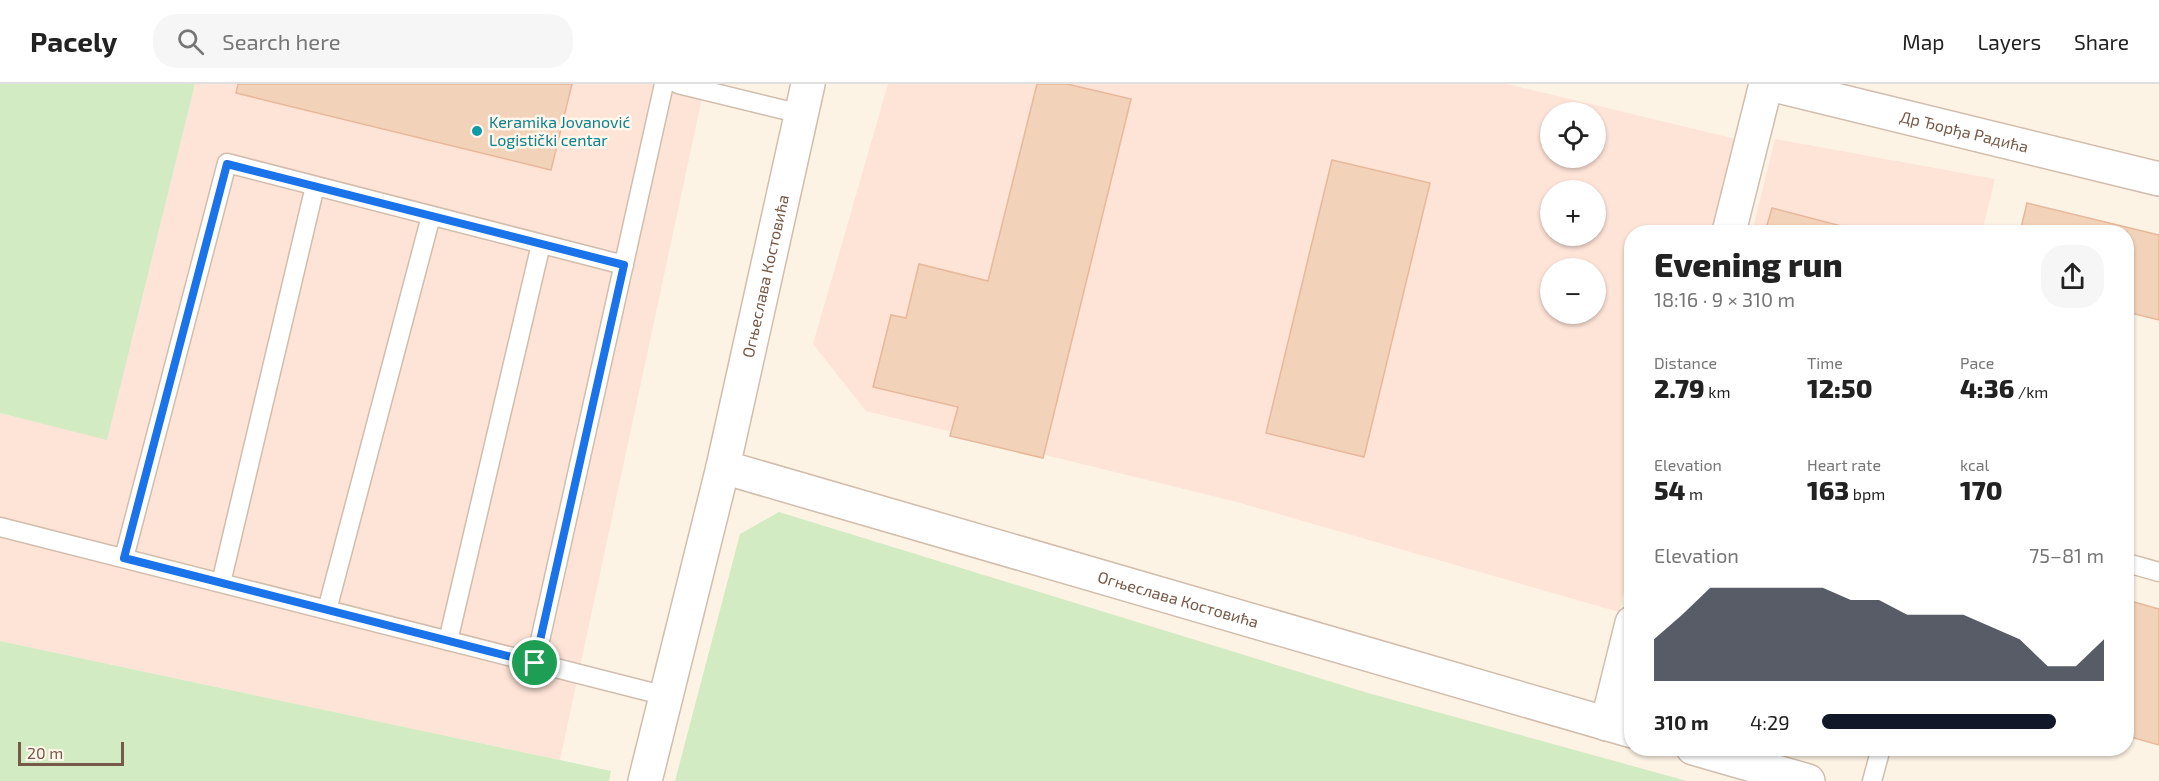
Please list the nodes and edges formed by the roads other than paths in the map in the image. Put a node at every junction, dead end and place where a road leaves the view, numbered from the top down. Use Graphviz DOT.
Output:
graph roads {
  1 [pos="664,84"];
  2 [pos="678,84"];
  3 [pos="1768,84"];
  4 [pos="804,99"];
  5 [pos="2159,179"];
  6 [pos="315,186"];
  7 [pos="431,216"];
  8 [pos="1731,225"];
  9 [pos="541,244"];
  10 [pos="624,265"];
  11 [pos="723,467"];
  12 [pos="0,527"];
  13 [pos="124,558"];
  14 [pos="2134,565"];
  15 [pos="2159,572"];
  16 [pos="221,583"];
  17 [pos="327,610"];
  18 [pos="448,641"];
  19 [pos="535,663"];
  20 [pos="1624,688"];
  21 [pos="666,696"];
  22 [pos="1619,728"];
  23 [pos="1721,756"];
  24 [pos="1879,756"];
  25 [pos="645,781"];
  26 [pos="1808,781"];
  27 [pos="1872,781"];
  1 -- 10 [label="lane"];
  2 -- 4 [label="lane"];
  3 -- 5 [label="street, Др Ђорђа Радића"];
  3 -- 8 [label="street"];
  4 -- 11 [label="street, Огњеслава Костовића"];
  6 -- 7 [label="lane"];
  6 -- 13 [label="lane"];
  6 -- 16 [label="lane"];
  7 -- 9 [label="lane"];
  7 -- 17 [label="lane"];
  9 -- 10 [label="lane"];
  9 -- 18 [label="lane"];
  10 -- 19 [label="lane"];
  11 -- 21 [label="street, Огњеслава Костовића"];
  11 -- 22 [label="street, Огњеслава Костовића"];
  12 -- 13 [label="lane"];
  13 -- 16 [label="lane"];
  14 -- 15 [label="lane"];
  16 -- 17 [label="lane"];
  17 -- 18 [label="lane"];
  18 -- 19 [label="lane"];
  19 -- 21 [label="lane"];
  20 -- 22 [label="street"];
  21 -- 25 [label="street, Огњеслава Костовића"];
  23 -- 26 [label="street"];
  24 -- 27 [label="lane"];
}
